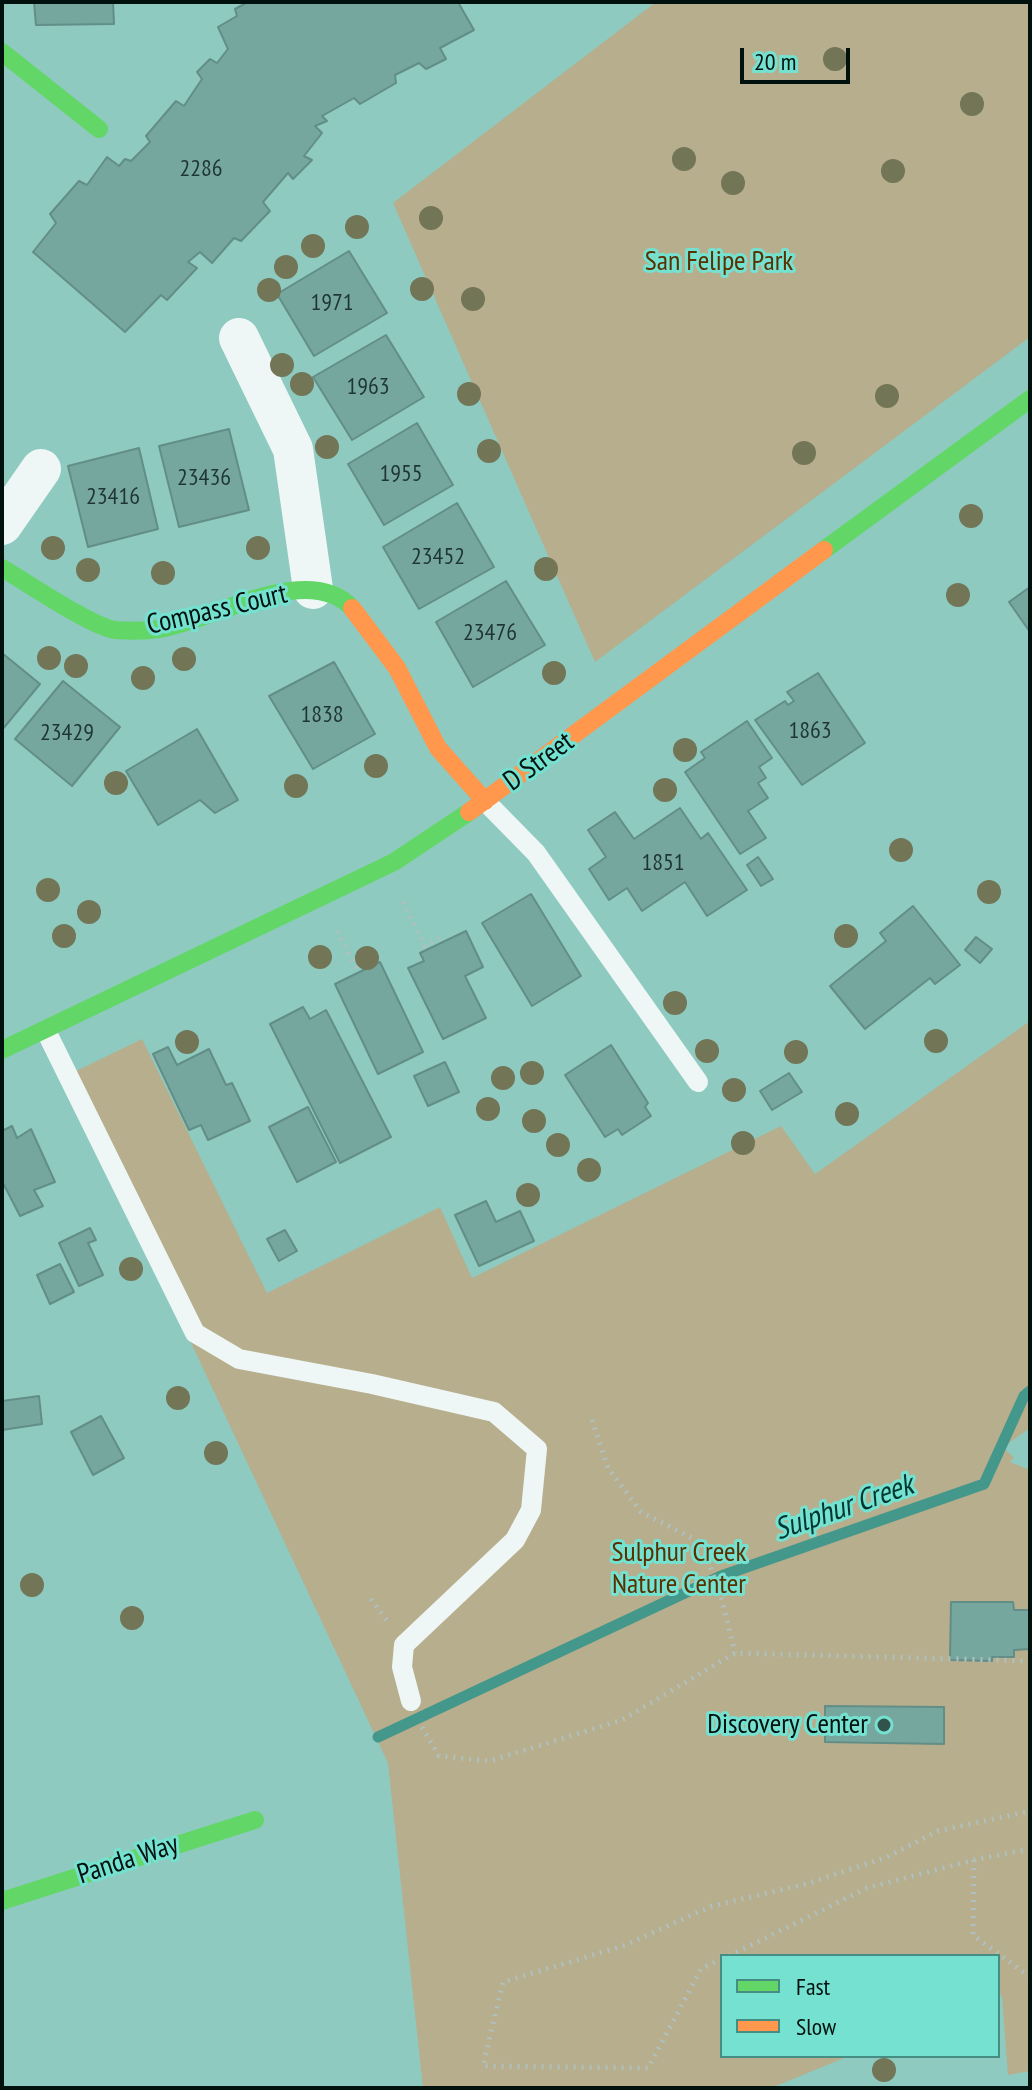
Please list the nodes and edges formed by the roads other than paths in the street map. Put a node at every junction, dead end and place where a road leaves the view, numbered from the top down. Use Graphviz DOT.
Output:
graph roads {
  1 [pos="2,52"];
  2 [pos="99,129"];
  3 [pos="239,338"];
  4 [pos="1030,399"];
  5 [pos="41,469"];
  6 [pos="2,525"];
  7 [pos="2,568"];
  8 [pos="313,589"];
  9 [pos="485,801"];
  10 [pos="46,1031"];
  11 [pos="2,1050"];
  12 [pos="698,1082"];
  13 [pos="411,1701"];
  14 [pos="255,1820"];
  15 [pos="2,1901"];
  1 -- 2 [label="main road"];
  3 -- 8 [label="street"];
  4 -- 9 [label="main road, D Street"];
  5 -- 6 [label="street"];
  7 -- 8 [label="main road, Compass Court"];
  8 -- 9 [label="main road, Compass Court"];
  9 -- 10 [label="main road, D Street"];
  9 -- 12 [label="lane"];
  10 -- 11 [label="main road, D Street"];
  10 -- 13 [label="lane"];
  14 -- 15 [label="main road, Panda Way"];
}
